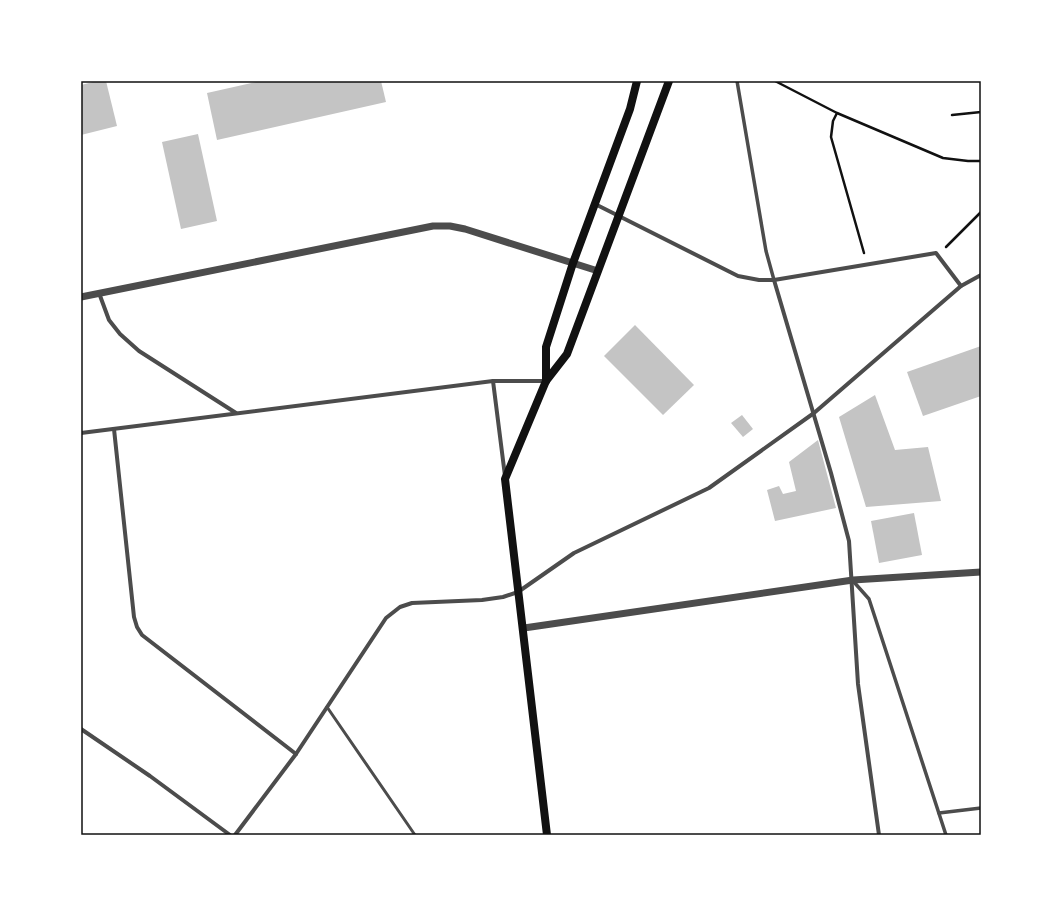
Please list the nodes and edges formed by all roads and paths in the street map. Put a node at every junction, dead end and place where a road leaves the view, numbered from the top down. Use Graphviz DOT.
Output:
graph roads {
  1 [pos="637,81"];
  2 [pos="669,81"];
  3 [pos="737,81"];
  4 [pos="775,81"];
  5 [pos="981,112"];
  6 [pos="838,113"];
  7 [pos="952,115"];
  8 [pos="981,161"];
  9 [pos="595,204"];
  10 [pos="981,212"];
  11 [pos="619,216"];
  12 [pos="938,255"];
  13 [pos="573,263"];
  14 [pos="867,264"];
  15 [pos="598,271"];
  16 [pos="981,275"];
  17 [pos="774,280"];
  18 [pos="961,286"];
  19 [pos="99,293"];
  20 [pos="81,297"];
  21 [pos="493,381"];
  22 [pos="546,381"];
  23 [pos="237,413"];
  24 [pos="814,413"];
  25 [pos="114,429"];
  26 [pos="81,433"];
  27 [pos="505,479"];
  28 [pos="981,572"];
  29 [pos="852,580"];
  30 [pos="518,592"];
  31 [pos="524,628"];
  32 [pos="327,707"];
  33 [pos="81,729"];
  34 [pos="296,754"];
  35 [pos="981,808"];
  36 [pos="939,813"];
  37 [pos="230,835"];
  38 [pos="235,835"];
  39 [pos="415,835"];
  40 [pos="547,835"];
  41 [pos="879,835"];
  42 [pos="946,835"];
  1 -- 9 [label="main road"];
  2 -- 11 [label="main road"];
  3 -- 17 [label="street"];
  4 -- 6 [label="path"];
  5 -- 7 [label="path"];
  6 -- 8 [label="path"];
  6 -- 14 [label="path"];
  9 -- 11 [label="street"];
  9 -- 13 [label="main road"];
  10 -- 12 [label="path"];
  11 -- 15 [label="main road"];
  11 -- 17 [label="street"];
  12 -- 14 [label="street"];
  12 -- 18 [label="street"];
  13 -- 15 [label="street"];
  13 -- 19 [label="street"];
  13 -- 22 [label="main road"];
  14 -- 17 [label="street"];
  15 -- 22 [label="main road"];
  16 -- 18 [label="street"];
  17 -- 24 [label="street"];
  18 -- 24 [label="street"];
  19 -- 20 [label="street"];
  19 -- 23 [label="street"];
  21 -- 22 [label="street"];
  21 -- 23 [label="street"];
  21 -- 27 [label="street"];
  22 -- 27 [label="main road"];
  23 -- 25 [label="street"];
  24 -- 29 [label="street"];
  24 -- 30 [label="street"];
  25 -- 26 [label="street"];
  25 -- 34 [label="street"];
  27 -- 30 [label="main road"];
  28 -- 29 [label="street"];
  29 -- 31 [label="street"];
  29 -- 36 [label="street"];
  29 -- 41 [label="street"];
  30 -- 31 [label="main road"];
  30 -- 32 [label="street"];
  31 -- 40 [label="main road"];
  32 -- 34 [label="street"];
  32 -- 39 [label="lane"];
  33 -- 37 [label="street"];
  34 -- 38 [label="street"];
  35 -- 36 [label="street"];
  36 -- 42 [label="street"];
}
